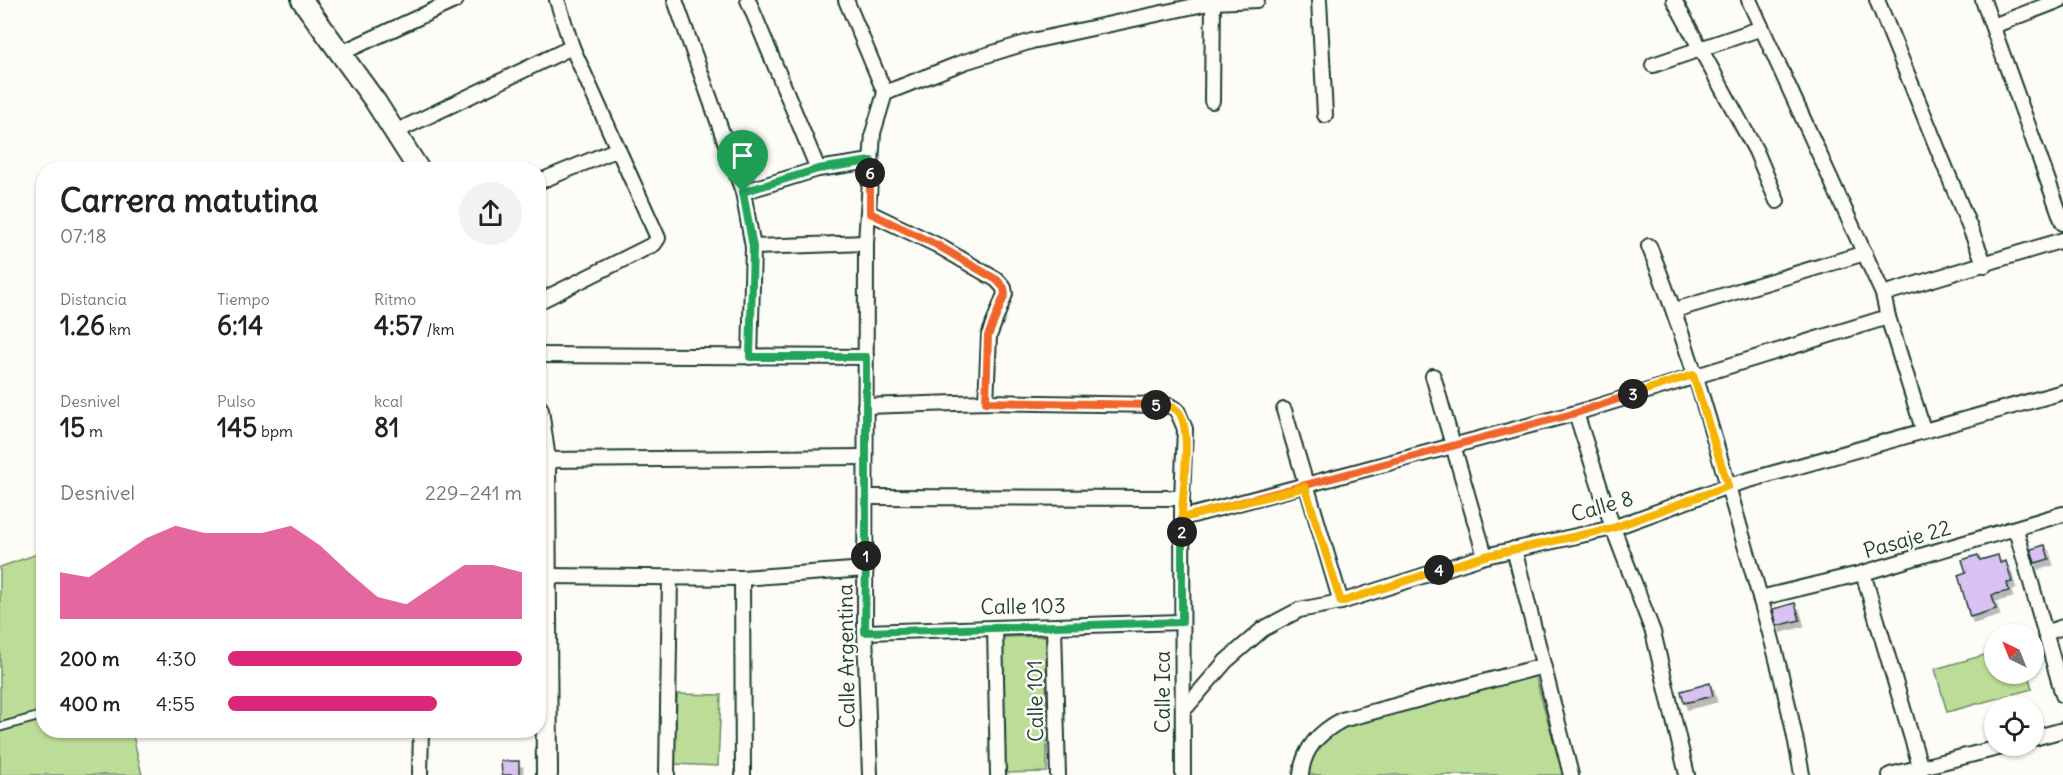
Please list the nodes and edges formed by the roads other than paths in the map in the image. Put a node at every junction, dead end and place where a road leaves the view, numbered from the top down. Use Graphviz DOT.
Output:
graph roads {
  1 [pos="302,0"];
  2 [pos="456,0"];
  3 [pos="558,0"];
  4 [pos="675,0"];
  5 [pos="748,0"];
  6 [pos="846,0"];
  7 [pos="1257,0"];
  8 [pos="1320,0"];
  9 [pos="1674,0"];
  10 [pos="1749,0"];
  11 [pos="1877,0"];
  12 [pos="1983,0"];
  13 [pos="2060,0"];
  14 [pos="1213,1"];
  15 [pos="1994,26"];
  16 [pos="1762,28"];
  17 [pos="572,47"];
  18 [pos="1700,49"];
  19 [pos="341,53"];
  20 [pos="1653,65"];
  21 [pos="885,93"];
  22 [pos="1212,101"];
  23 [pos="1325,115"];
  24 [pos="395,132"];
  25 [pos="618,149"];
  26 [pos="871,161"];
  27 [pos="414,162"];
  28 [pos="818,169"];
  29 [pos="546,179"];
  30 [pos="743,192"];
  31 [pos="1776,201"];
  32 [pos="870,213"];
  33 [pos="2063,223"];
  34 [pos="2063,240"];
  35 [pos="866,243"];
  36 [pos="1649,246"];
  37 [pos="753,247"];
  38 [pos="1864,253"];
  39 [pos="1985,265"];
  40 [pos="1883,294"];
  41 [pos="546,298"];
  42 [pos="1676,310"];
  43 [pos="1888,317"];
  44 [pos="546,355"];
  45 [pos="750,357"];
  46 [pos="866,357"];
  47 [pos="1693,375"];
  48 [pos="1433,376"];
  49 [pos="2063,392"];
  50 [pos="986,402"];
  51 [pos="865,406"];
  52 [pos="1284,410"];
  53 [pos="1576,413"];
  54 [pos="1923,429"];
  55 [pos="1452,446"];
  56 [pos="865,457"];
  57 [pos="546,459"];
  58 [pos="1728,486"];
  59 [pos="1305,487"];
  60 [pos="867,497"];
  61 [pos="1182,498"];
  62 [pos="2063,514"];
  63 [pos="546,518"];
  64 [pos="1182,518"];
  65 [pos="1613,528"];
  66 [pos="2016,530"];
  67 [pos="1514,549"];
  68 [pos="1485,556"];
  69 [pos="866,569"];
  70 [pos="1863,573"];
  71 [pos="547,576"];
  72 [pos="670,578"];
  73 [pos="742,578"];
  74 [pos="1760,598"];
  75 [pos="1341,602"];
  76 [pos="1182,622"];
  77 [pos="1054,627"];
  78 [pos="2063,627"];
  79 [pos="995,628"];
  80 [pos="865,632"];
  81 [pos="2045,633"];
  82 [pos="1543,666"];
  83 [pos="2063,695"];
  84 [pos="1183,711"];
  85 [pos="36,718"];
  86 [pos="0,728"];
  87 [pos="2063,730"];
  88 [pos="2044,735"];
  89 [pos="421,738"];
  90 [pos="1984,752"];
  91 [pos="1921,768"];
  92 [pos="420,775"];
  93 [pos="547,775"];
  94 [pos="667,775"];
  95 [pos="743,775"];
  96 [pos="870,775"];
  97 [pos="998,775"];
  98 [pos="1058,775"];
  99 [pos="1183,775"];
  100 [pos="1301,775"];
  101 [pos="1571,775"];
  102 [pos="1687,775"];
  103 [pos="1803,775"];
  104 [pos="1890,775"];
  1 -- 19 [label="main road"];
  2 -- 19 [label="street"];
  3 -- 17 [label="street"];
  4 -- 30 [label="street"];
  5 -- 28 [label="street"];
  6 -- 21 [label="street"];
  7 -- 14 [label="street"];
  8 -- 23 [label="street"];
  9 -- 18 [label="street"];
  10 -- 16 [label="street"];
  11 -- 39 [label="street"];
  12 -- 15 [label="street"];
  13 -- 15 [label="street"];
  14 -- 21 [label="street"];
  14 -- 22 [label="street"];
  15 -- 33 [label="street"];
  16 -- 18 [label="street"];
  16 -- 38 [label="street"];
  17 -- 24 [label="street"];
  17 -- 25 [label="street"];
  18 -- 20 [label="street"];
  18 -- 31 [label="street"];
  19 -- 24 [label="main road"];
  21 -- 26 [label="street, Calle Argentina"];
  24 -- 27 [label="main road"];
  25 -- 29 [label="street"];
  25 -- 41 [label="street"];
  26 -- 28 [label="street"];
  26 -- 32 [label="street, Calle Argentina"];
  28 -- 30 [label="street"];
  30 -- 37 [label="street"];
  32 -- 35 [label="street, Calle Argentina"];
  32 -- 50 [label="street"];
  34 -- 39 [label="street"];
  35 -- 37 [label="street"];
  35 -- 46 [label="street, Calle Argentina"];
  36 -- 42 [label="street"];
  37 -- 45 [label="street"];
  38 -- 40 [label="street"];
  38 -- 42 [label="street"];
  39 -- 40 [label="street"];
  40 -- 43 [label="street"];
  42 -- 47 [label="street"];
  43 -- 47 [label="street"];
  43 -- 54 [label="street"];
  44 -- 45 [label="street"];
  45 -- 46 [label="street"];
  46 -- 51 [label="street, Calle Argentina"];
  47 -- 53 [label="street"];
  47 -- 58 [label="street"];
  48 -- 55 [label="street"];
  49 -- 54 [label="street, Calle 8"];
  50 -- 51 [label="street"];
  50 -- 61 [label="street, Calle Ica"];
  51 -- 56 [label="street, Calle Argentina"];
  52 -- 59 [label="street"];
  53 -- 55 [label="street"];
  53 -- 65 [label="street"];
  54 -- 58 [label="street, Calle 8"];
  55 -- 59 [label="street"];
  55 -- 68 [label="street"];
  56 -- 57 [label="street"];
  56 -- 60 [label="street, Calle Argentina"];
  58 -- 65 [label="street, Calle 8"];
  58 -- 74 [label="street"];
  59 -- 64 [label="street"];
  59 -- 75 [label="street"];
  60 -- 61 [label="street"];
  60 -- 69 [label="street, Calle Argentina"];
  61 -- 64 [label="street, Calle Ica"];
  62 -- 66 [label="street, Pasaje 22"];
  63 -- 71 [label="main road"];
  64 -- 76 [label="street, Calle Ica"];
  65 -- 67 [label="street, Calle 8"];
  65 -- 102 [label="street"];
  66 -- 70 [label="street, Pasaje 22"];
  66 -- 81 [label="street"];
  67 -- 68 [label="street, Calle 8"];
  67 -- 82 [label="street"];
  68 -- 75 [label="street, Calle 8"];
  69 -- 73 [label="street"];
  69 -- 80 [label="street, Calle Argentina"];
  70 -- 74 [label="street, Pasaje 22"];
  70 -- 91 [label="street"];
  71 -- 72 [label="street"];
  71 -- 93 [label="main road"];
  72 -- 73 [label="street"];
  72 -- 94 [label="street"];
  73 -- 95 [label="street"];
  74 -- 103 [label="street"];
  75 -- 84 [label="street, Calle 8"];
  76 -- 77 [label="street, Calle 103"];
  76 -- 84 [label="street, Calle Ica"];
  77 -- 79 [label="street, Calle 103"];
  77 -- 98 [label="street, Calle 101"];
  78 -- 81 [label="street"];
  79 -- 80 [label="street, Calle 103"];
  79 -- 97 [label="street"];
  80 -- 96 [label="street, Calle Argentina"];
  81 -- 83 [label="street"];
  82 -- 100 [label="street"];
  82 -- 101 [label="street"];
  84 -- 99 [label="street, Calle Ica"];
  85 -- 86 [label="lane"];
  87 -- 88 [label="street"];
  89 -- 92 [label="street"];
  90 -- 91 [label="street"];
  91 -- 104 [label="street"];
}
